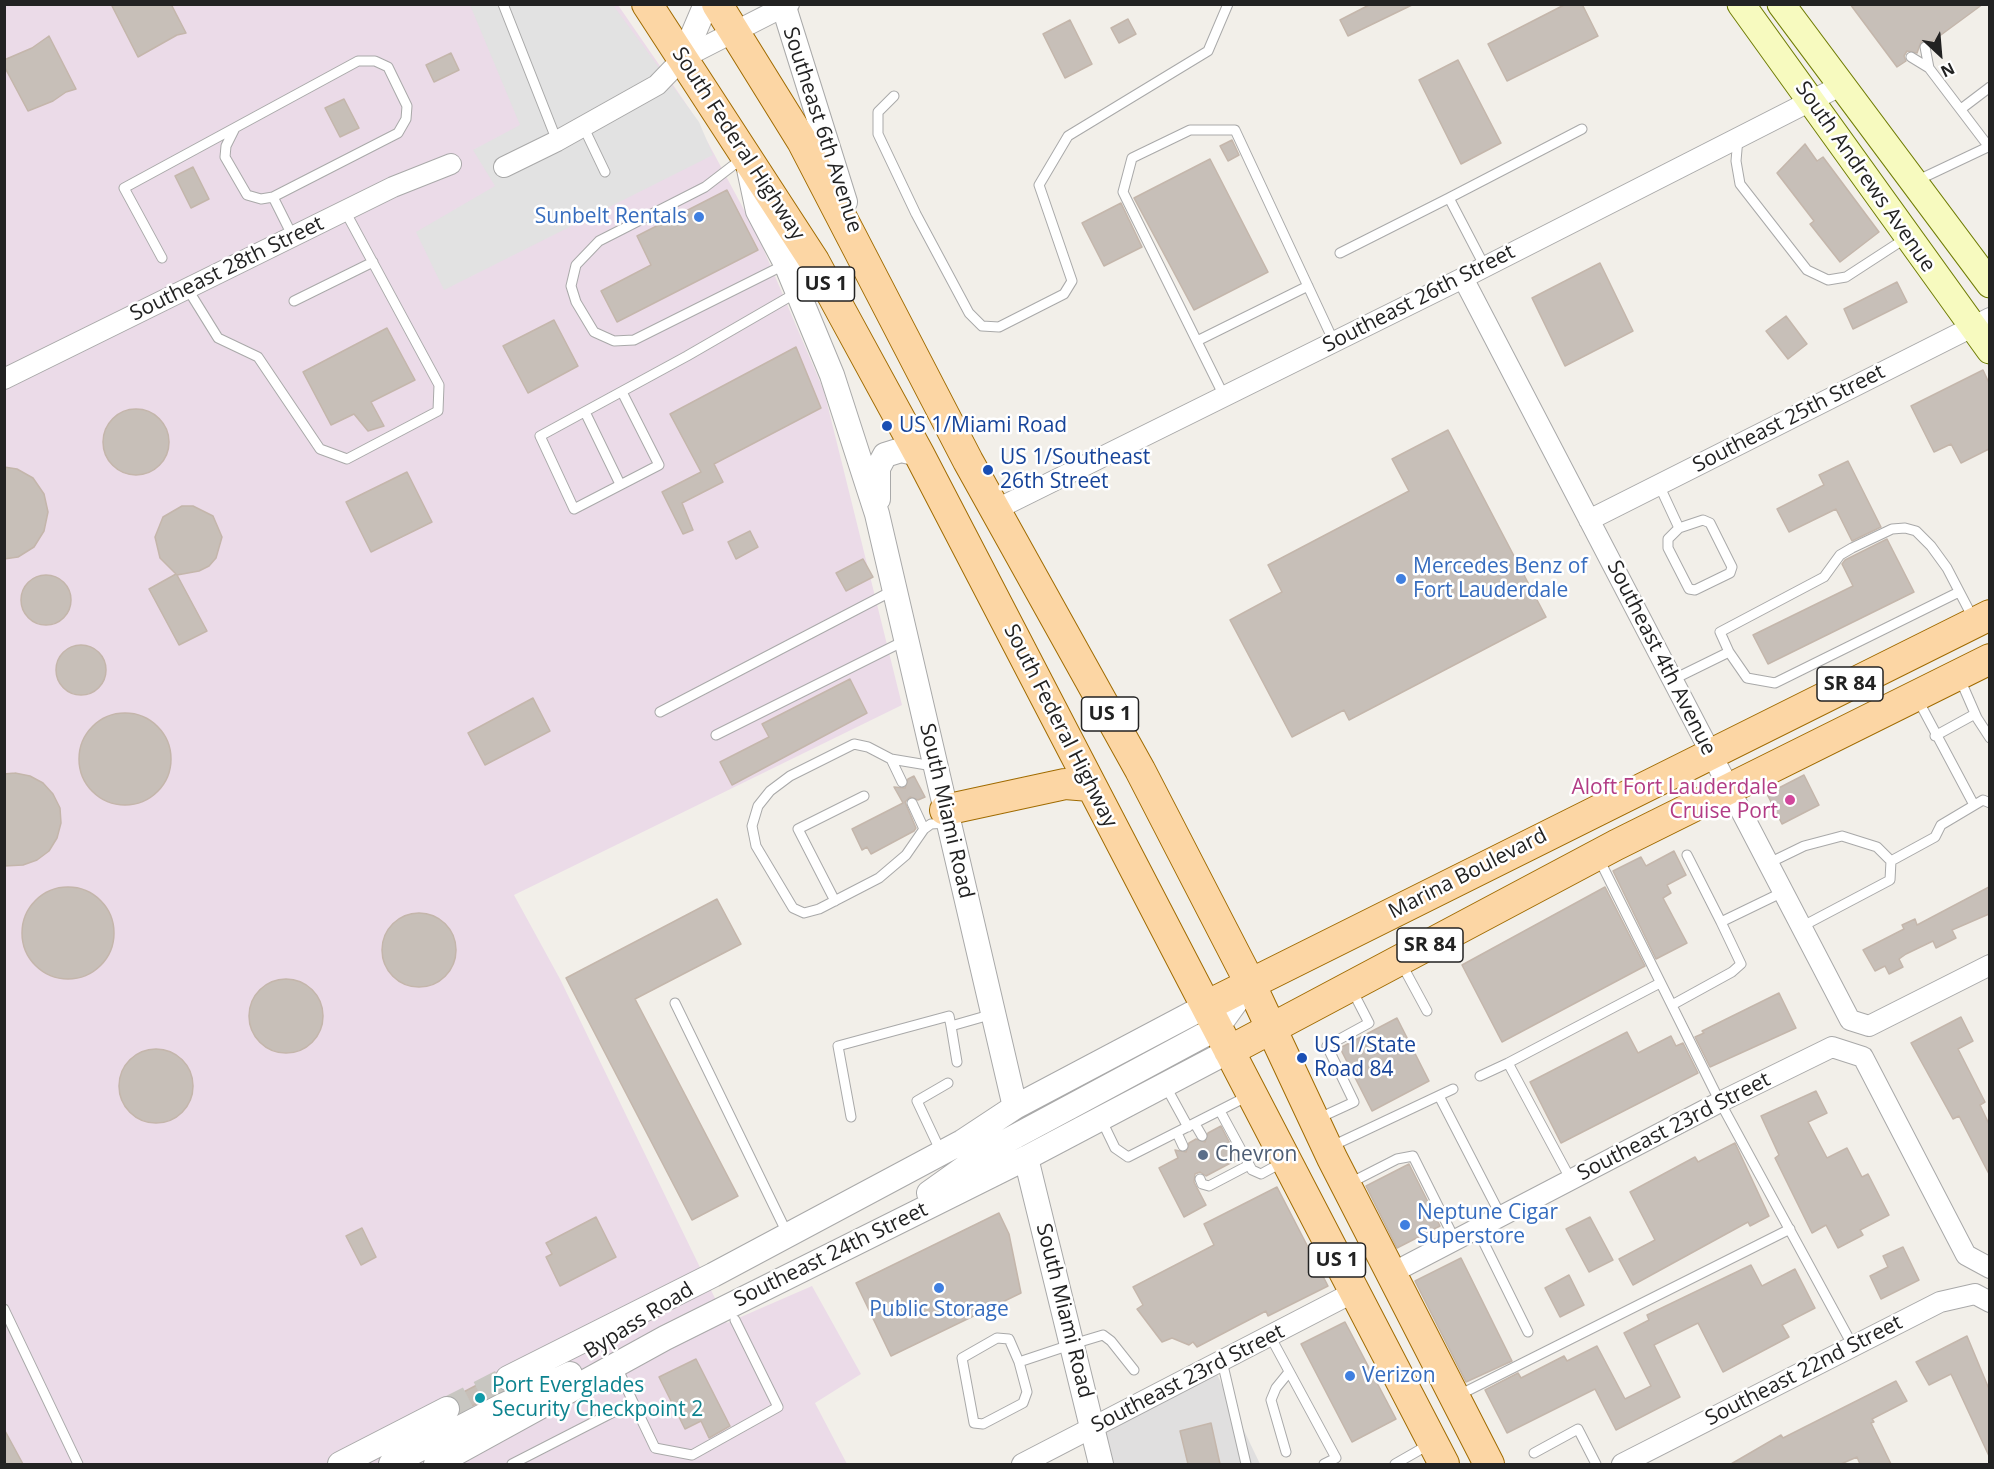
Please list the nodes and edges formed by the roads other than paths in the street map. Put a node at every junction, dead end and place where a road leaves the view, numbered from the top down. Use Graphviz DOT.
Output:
graph roads {
  1 [pos="503,4"];
  2 [pos="646,4"];
  3 [pos="706,4"];
  4 [pos="717,4"];
  5 [pos="1228,4"];
  6 [pos="1741,4"];
  7 [pos="1781,4"];
  8 [pos="785,6"];
  9 [pos="734,32"];
  10 [pos="1925,47"];
  11 [pos="1911,57"];
  12 [pos="683,58"];
  13 [pos="1929,68"];
  14 [pos="1842,85"];
  15 [pos="1989,87"];
  16 [pos="894,96"];
  17 [pos="1812,100"];
  18 [pos="1960,109"];
  19 [pos="583,126"];
  20 [pos="235,128"];
  21 [pos="1582,129"];
  22 [pos="1738,138"];
  23 [pos="557,141"];
  24 [pos="1989,146"];
  25 [pos="746,156"];
  26 [pos="451,164"];
  27 [pos="504,167"];
  28 [pos="605,172"];
  29 [pos="1914,182"];
  30 [pos="273,197"];
  31 [pos="1449,198"];
  32 [pos="345,211"];
  33 [pos="293,237"];
  34 [pos="1908,237"];
  35 [pos="1340,254"];
  36 [pos="862,256"];
  37 [pos="162,258"];
  38 [pos="373,262"];
  39 [pos="786,264"];
  40 [pos="1485,267"];
  41 [pos="1463,278"];
  42 [pos="1989,284"];
  43 [pos="1308,286"];
  44 [pos="187,288"];
  45 [pos="798,292"];
  46 [pos="294,301"];
  47 [pos="1980,322"];
  48 [pos="1197,341"];
  49 [pos="1334,342"];
  50 [pos="1989,350"];
  51 [pos="4,379"];
  52 [pos="622,392"];
  53 [pos="1224,396"];
  54 [pos="585,412"];
  55 [pos="919,454"];
  56 [pos="620,484"];
  57 [pos="1659,485"];
  58 [pos="995,510"];
  59 [pos="877,514"];
  60 [pos="1589,520"];
  61 [pos="1679,528"];
  62 [pos="895,590"];
  63 [pos="1959,592"];
  64 [pos="1982,618"];
  65 [pos="906,640"];
  66 [pos="1729,652"];
  67 [pos="1989,659"];
  68 [pos="1958,675"];
  69 [pos="1672,680"];
  70 [pos="1916,696"];
  71 [pos="660,712"];
  72 [pos="1975,714"];
  73 [pos="716,735"];
  74 [pos="1935,736"];
  75 [pos="1989,738"];
  76 [pos="1710,753"];
  77 [pos="891,759"];
  78 [pos="935,766"];
  79 [pos="902,782"];
  80 [pos="1090,786"];
  81 [pos="1728,790"];
  82 [pos="864,796"];
  83 [pos="1989,802"];
  84 [pos="912,803"];
  85 [pos="1974,806"];
  86 [pos="939,821"];
  87 [pos="1597,855"];
  88 [pos="1687,855"];
  89 [pos="1891,861"];
  90 [pos="1768,864"];
  91 [pos="1783,892"];
  92 [pos="835,901"];
  93 [pos="1721,922"];
  94 [pos="1801,927"];
  95 [pos="1400,962"];
  96 [pos="1989,965"];
  97 [pos="1250,982"];
  98 [pos="1660,983"];
  99 [pos="1351,988"];
  100 [pos="675,1003"];
  101 [pos="1672,1005"];
  102 [pos="1427,1011"];
  103 [pos="993,1014"];
  104 [pos="951,1026"];
  105 [pos="1218,1029"];
  106 [pos="1272,1030"];
  107 [pos="957,1062"];
  108 [pos="1508,1063"];
  109 [pos="1480,1076"];
  110 [pos="948,1083"];
  111 [pos="1165,1085"];
  112 [pos="1453,1089"];
  113 [pos="1252,1094"];
  114 [pos="1439,1095"];
  115 [pos="1720,1102"];
  116 [pos="1016,1107"];
  117 [pos="1220,1111"];
  118 [pos="851,1117"];
  119 [pos="1101,1119"];
  120 [pos="1315,1120"];
  121 [pos="1192,1126"];
  122 [pos="1177,1133"];
  123 [pos="1202,1136"];
  124 [pos="1183,1146"];
  125 [pos="1328,1149"];
  126 [pos="941,1152"];
  127 [pos="1026,1158"];
  128 [pos="1286,1161"];
  129 [pos="1249,1166"];
  130 [pos="1218,1169"];
  131 [pos="1200,1179"];
  132 [pos="1223,1179"];
  133 [pos="1571,1180"];
  134 [pos="1346,1185"];
  135 [pos="1501,1216"];
  136 [pos="1477,1229"];
  137 [pos="1790,1230"];
  138 [pos="788,1235"];
  139 [pos="866,1238"];
  140 [pos="1455,1240"];
  141 [pos="820,1261"];
  142 [pos="1988,1269"];
  143 [pos="1390,1274"];
  144 [pos="713,1275"];
  145 [pos="1354,1292"];
  146 [pos="1989,1302"];
  147 [pos="4,1309"];
  148 [pos="735,1320"];
  149 [pos="1528,1332"];
  150 [pos="1270,1336"];
  151 [pos="665,1338"];
  152 [pos="1073,1344"];
  153 [pos="1853,1346"];
  154 [pos="1222,1361"];
  155 [pos="1019,1362"];
  156 [pos="1134,1370"];
  157 [pos="1289,1372"];
  158 [pos="620,1375"];
  159 [pos="508,1378"];
  160 [pos="1454,1398"];
  161 [pos="633,1402"];
  162 [pos="504,1405"];
  163 [pos="1093,1428"];
  164 [pos="443,1436"];
  165 [pos="1286,1452"];
  166 [pos="1438,1454"];
  167 [pos="1534,1454"];
  168 [pos="78,1464"];
  169 [pos="340,1464"];
  170 [pos="391,1464"];
  171 [pos="512,1464"];
  172 [pos="1022,1464"];
  173 [pos="1101,1464"];
  174 [pos="1246,1464"];
  175 [pos="1324,1464"];
  176 [pos="1395,1464"];
  177 [pos="1489,1464"];
  178 [pos="1596,1464"];
  179 [pos="1622,1464"];
  1 -- 23 [label="lane"];
  2 -- 12 [label="main road, South Federal Highway / US 1"];
  3 -- 12 [label="street"];
  4 -- 9 [label="main road, US 1"];
  5 -- 16 [label="lane"];
  6 -- 17 [label="main road, South Andrews Avenue"];
  7 -- 14 [label="main road, South Andrews Avenue"];
  8 -- 9 [label="street"];
  8 -- 36 [label="street, Southeast 6th Avenue"];
  9 -- 12 [label="street"];
  9 -- 36 [label="main road, US 1"];
  10 -- 13 [label="lane"];
  11 -- 13 [label="lane"];
  12 -- 19 [label="street"];
  12 -- 25 [label="main road, South Federal Highway / US 1"];
  13 -- 18 [label="lane"];
  14 -- 17 [label="street, Southeast 26th Street"];
  14 -- 29 [label="main road, South Andrews Avenue"];
  15 -- 18 [label="lane"];
  17 -- 22 [label="street, Southeast 26th Street"];
  17 -- 34 [label="main road, South Andrews Avenue"];
  18 -- 24 [label="lane"];
  19 -- 23 [label="street"];
  19 -- 28 [label="lane"];
  20 -- 30 [label="lane"];
  20 -- 30 [label="lane"];
  20 -- 37 [label="lane"];
  21 -- 31 [label="lane"];
  22 -- 34 [label="lane"];
  22 -- 40 [label="street, Southeast 26th Street"];
  23 -- 27 [label="street"];
  24 -- 29 [label="lane"];
  25 -- 39 [label="street, South Miami Road"];
  25 -- 39 [label="lane"];
  25 -- 55 [label="main road, South Federal Highway / US 1"];
  26 -- 32 [label="street, Southeast 28th Street"];
  29 -- 42 [label="main road, South Andrews Avenue"];
  30 -- 33 [label="lane"];
  31 -- 35 [label="lane"];
  31 -- 40 [label="lane"];
  32 -- 33 [label="street, Southeast 28th Street"];
  32 -- 38 [label="lane"];
  33 -- 44 [label="street, Southeast 28th Street"];
  34 -- 47 [label="main road, South Andrews Avenue"];
  36 -- 58 [label="main road, US 1"];
  38 -- 44 [label="lane"];
  38 -- 46 [label="lane"];
  39 -- 45 [label="street, South Miami Road"];
  40 -- 41 [label="street, Southeast 26th Street"];
  41 -- 49 [label="street, Southeast 26th Street"];
  41 -- 60 [label="street, Southeast 4th Avenue"];
  43 -- 48 [label="lane"];
  43 -- 48 [label="lane"];
  43 -- 49 [label="lane"];
  44 -- 51 [label="street, Southeast 28th Street"];
  45 -- 52 [label="lane"];
  45 -- 59 [label="street, South Miami Road"];
  47 -- 50 [label="main road, South Andrews Avenue"];
  47 -- 57 [label="street, Southeast 25th Street"];
  48 -- 53 [label="lane"];
  49 -- 53 [label="street, Southeast 26th Street"];
  52 -- 54 [label="lane"];
  52 -- 56 [label="lane"];
  53 -- 58 [label="street, Southeast 26th Street"];
  54 -- 56 [label="lane"];
  54 -- 56 [label="lane"];
  55 -- 58 [label="main road"];
  55 -- 59 [label="street, South Miami Road"];
  55 -- 80 [label="main road, South Federal Highway / US 1"];
  57 -- 60 [label="street, Southeast 25th Street"];
  57 -- 61 [label="lane"];
  58 -- 97 [label="main road, US 1"];
  59 -- 62 [label="street, South Miami Road"];
  60 -- 69 [label="street, Southeast 4th Avenue"];
  61 -- 61 [label="lane"];
  62 -- 65 [label="street, South Miami Road"];
  62 -- 71 [label="lane"];
  63 -- 64 [label="lane"];
  63 -- 66 [label="lane"];
  63 -- 66 [label="lane"];
  64 -- 76 [label="main road, Marina Boulevard / SR 84"];
  65 -- 73 [label="lane"];
  65 -- 78 [label="street, South Miami Road"];
  66 -- 69 [label="lane"];
  67 -- 68 [label="main road, Marina Boulevard / SR 84"];
  68 -- 70 [label="main road, Marina Boulevard / SR 84"];
  68 -- 72 [label="lane"];
  69 -- 76 [label="street, Southeast 4th Avenue"];
  70 -- 74 [label="lane"];
  70 -- 81 [label="main road, Marina Boulevard / SR 84"];
  72 -- 74 [label="lane"];
  72 -- 75 [label="lane"];
  74 -- 85 [label="lane"];
  76 -- 81 [label="street, Southeast 4th Avenue"];
  76 -- 97 [label="main road, Marina Boulevard / SR 84"];
  77 -- 78 [label="lane"];
  77 -- 79 [label="lane"];
  77 -- 92 [label="lane"];
  78 -- 86 [label="street, South Miami Road"];
  80 -- 86 [label="main road"];
  80 -- 105 [label="main road, South Federal Highway / US 1"];
  81 -- 87 [label="main road, Marina Boulevard / SR 84"];
  81 -- 90 [label="street, Southeast 4th Avenue"];
  82 -- 92 [label="lane"];
  83 -- 85 [label="lane"];
  84 -- 86 [label="lane"];
  85 -- 89 [label="lane"];
  86 -- 92 [label="lane"];
  86 -- 103 [label="street, South Miami Road"];
  87 -- 95 [label="main road, Marina Boulevard / SR 84"];
  87 -- 98 [label="lane"];
  88 -- 93 [label="lane"];
  89 -- 90 [label="lane"];
  89 -- 94 [label="lane"];
  90 -- 91 [label="street, Southeast 4th Avenue"];
  91 -- 93 [label="lane"];
  91 -- 94 [label="street, Southeast 4th Avenue"];
  93 -- 101 [label="lane"];
  94 -- 96 [label="street, Southeast 4th Avenue"];
  95 -- 99 [label="main road, Marina Boulevard / SR 84"];
  95 -- 102 [label="lane"];
  97 -- 105 [label="main road, Marina Boulevard / SR 84"];
  97 -- 106 [label="main road, US 1"];
  98 -- 101 [label="lane"];
  98 -- 108 [label="lane"];
  99 -- 106 [label="main road, Marina Boulevard / SR 84"];
  99 -- 120 [label="lane"];
  100 -- 138 [label="lane"];
  101 -- 115 [label="lane"];
  103 -- 104 [label="lane"];
  103 -- 116 [label="street, South Miami Road"];
  104 -- 107 [label="lane"];
  104 -- 118 [label="lane"];
  105 -- 106 [label="main road, Marina Boulevard / SR 84"];
  105 -- 111 [label="street, Southeast 24th Street / SR 84"];
  105 -- 113 [label="main road, South Federal Highway / US 1"];
  105 -- 116 [label="street, Southeast 24th Street / SR 84"];
  105 -- 139 [label="street"];
  106 -- 120 [label="main road, US 1"];
  108 -- 109 [label="lane"];
  108 -- 133 [label="lane"];
  110 -- 126 [label="lane"];
  111 -- 119 [label="street, Southeast 24th Street / SR 84"];
  111 -- 121 [label="lane"];
  112 -- 114 [label="lane"];
  113 -- 117 [label="lane"];
  113 -- 128 [label="main road, South Federal Highway / US 1"];
  114 -- 125 [label="lane"];
  114 -- 135 [label="lane"];
  115 -- 133 [label="street, Southeast 23rd Street"];
  115 -- 137 [label="lane"];
  115 -- 142 [label="street, Southeast 23rd Street"];
  116 -- 126 [label="street, Southeast 24th Street"];
  117 -- 121 [label="lane"];
  117 -- 129 [label="lane"];
  119 -- 122 [label="lane"];
  119 -- 127 [label="street, Southeast 24th Street / SR 84"];
  120 -- 125 [label="main road, US 1"];
  121 -- 122 [label="lane"];
  121 -- 123 [label="lane"];
  122 -- 124 [label="lane"];
  125 -- 134 [label="main road, US 1"];
  126 -- 138 [label="street, Southeast 24th Street"];
  127 -- 139 [label="street, Southeast 24th Street"];
  127 -- 152 [label="street, South Miami Road"];
  128 -- 129 [label="lane"];
  128 -- 145 [label="main road, South Federal Highway / US 1"];
  129 -- 132 [label="lane"];
  130 -- 132 [label="lane"];
  131 -- 132 [label="lane"];
  133 -- 135 [label="street, Southeast 23rd Street"];
  134 -- 140 [label="lane"];
  134 -- 143 [label="main road, US 1"];
  135 -- 136 [label="street, Southeast 23rd Street"];
  136 -- 140 [label="street, Southeast 23rd Street"];
  136 -- 149 [label="lane"];
  137 -- 153 [label="lane"];
  137 -- 160 [label="lane"];
  138 -- 141 [label="street"];
  138 -- 144 [label="street, Southeast 24th Street"];
  139 -- 141 [label="street, Southeast 24th Street"];
  140 -- 143 [label="street, Southeast 23rd Street"];
  141 -- 151 [label="street, Southeast 24th Street"];
  143 -- 160 [label="main road, US 1"];
  144 -- 159 [label="street, Southeast 24th Street"];
  144 -- 162 [label="street, Bypass Road"];
  145 -- 150 [label="street, Southeast 23rd Street"];
  145 -- 166 [label="main road, South Federal Highway / US 1"];
  146 -- 153 [label="street, Southeast 22nd Street"];
  147 -- 168 [label="lane"];
  148 -- 161 [label="lane"];
  150 -- 154 [label="street, Southeast 23rd Street"];
  150 -- 157 [label="lane"];
  151 -- 158 [label="street, Southeast 24th Street"];
  151 -- 162 [label="street, Bypass Road"];
  152 -- 155 [label="lane"];
  152 -- 156 [label="lane"];
  152 -- 163 [label="street, South Miami Road"];
  153 -- 179 [label="street, Southeast 22nd Street"];
  154 -- 163 [label="street, Southeast 23rd Street"];
  154 -- 174 [label="lane"];
  155 -- 155 [label="lane"];
  157 -- 165 [label="lane"];
  157 -- 175 [label="lane"];
  158 -- 161 [label="lane"];
  158 -- 164 [label="street, Southeast 24th Street"];
  160 -- 177 [label="main road, US 1"];
  161 -- 171 [label="lane"];
  162 -- 164 [label="street, Bypass Road"];
  163 -- 172 [label="street, Southeast 23rd Street"];
  163 -- 173 [label="street, South Miami Road"];
  164 -- 169 [label="street, Southeast 24th Street"];
  164 -- 170 [label="street, Bypass Road"];
  166 -- 176 [label="lane"];
  167 -- 178 [label="lane"];
}
